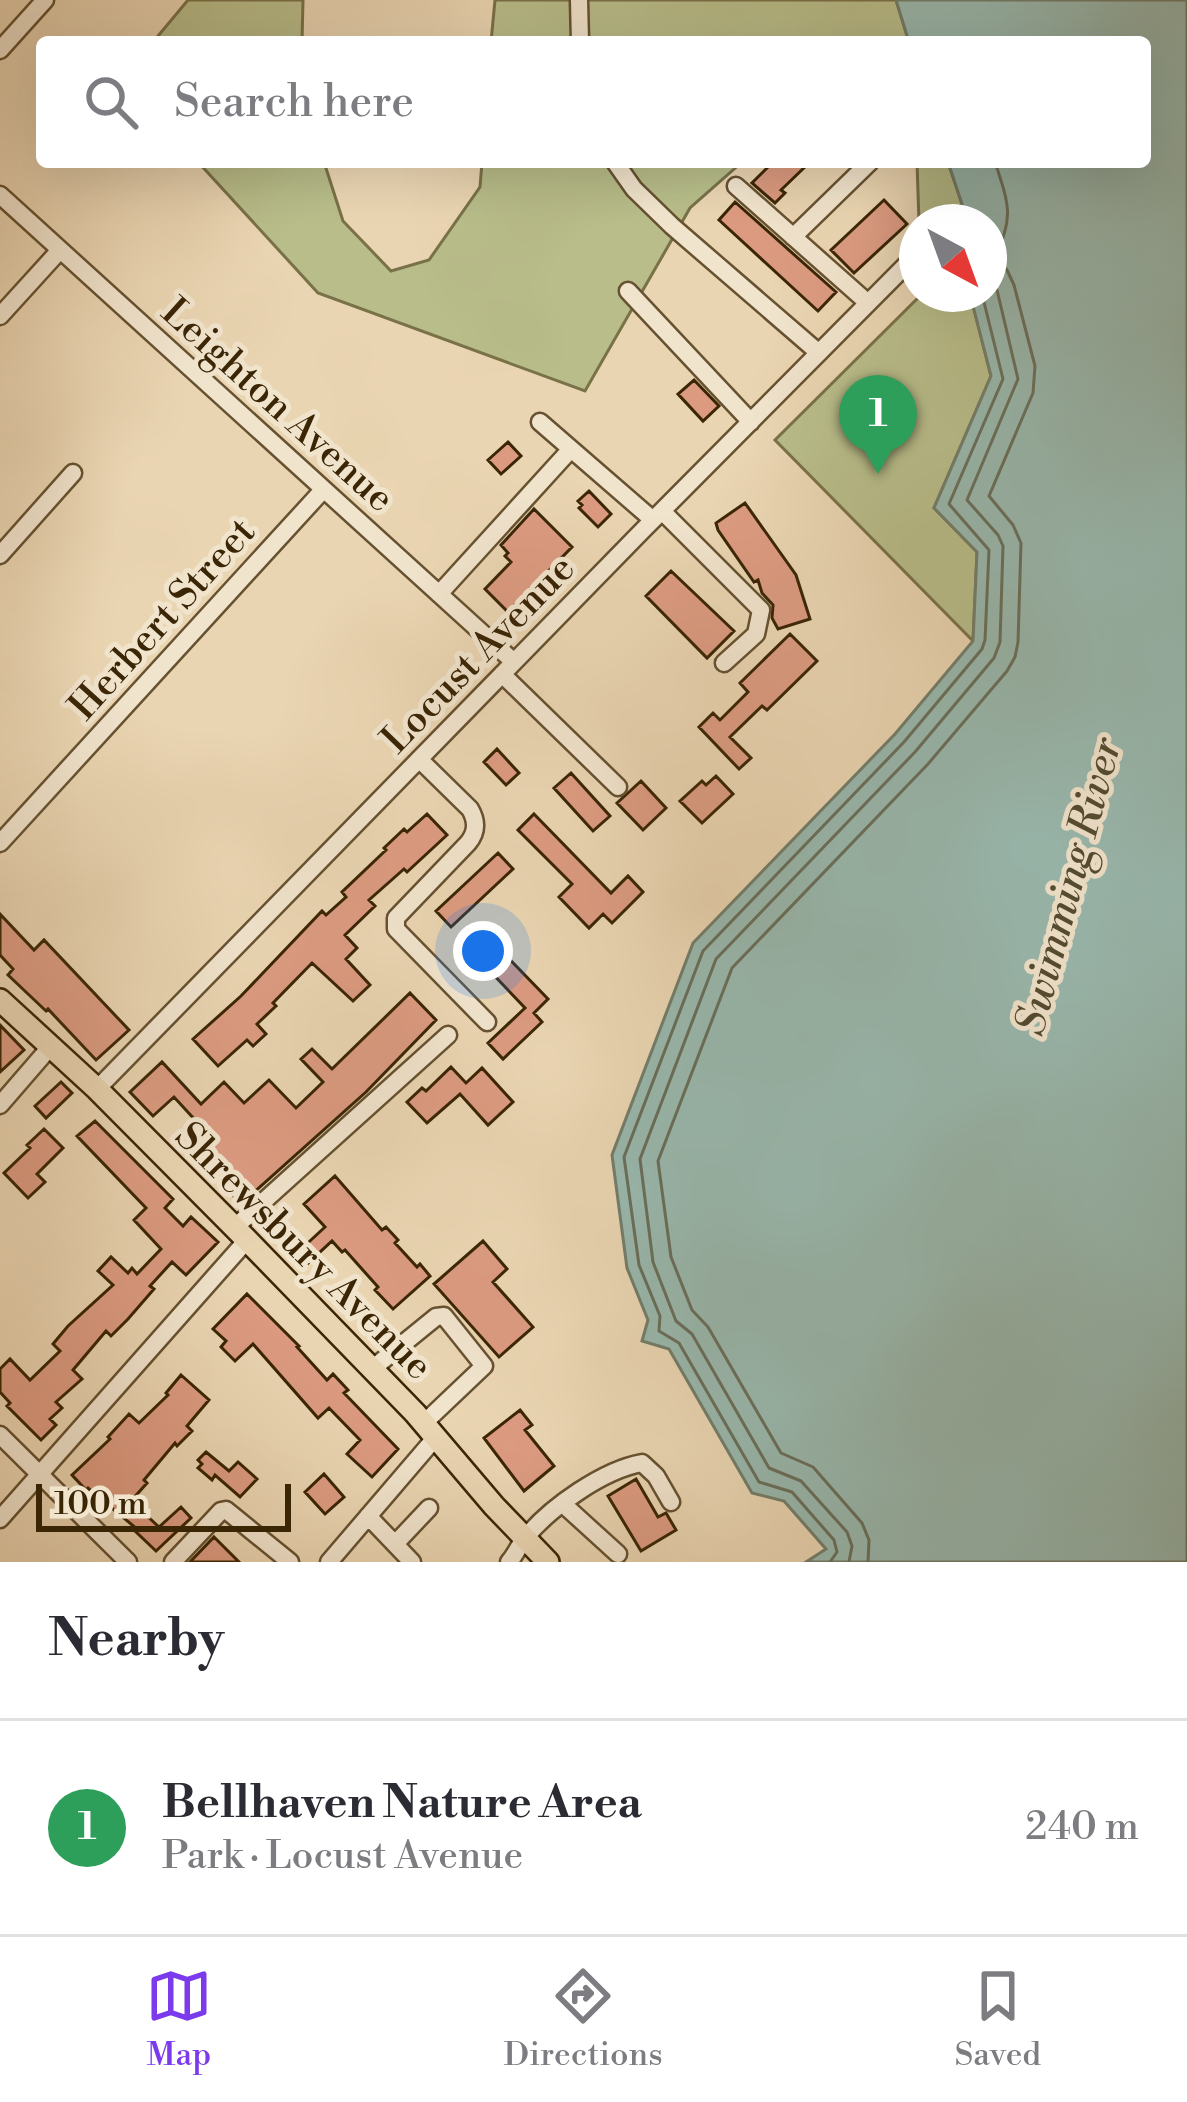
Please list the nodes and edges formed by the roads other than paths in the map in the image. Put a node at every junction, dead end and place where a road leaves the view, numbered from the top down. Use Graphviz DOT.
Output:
graph roads {
  1 [pos="46,0"];
  2 [pos="579,0"];
  3 [pos="580,36"];
  4 [pos="0,50"];
  5 [pos="619,168"];
  6 [pos="864,168"];
  7 [pos="736,186"];
  8 [pos="0,195"];
  9 [pos="793,237"];
  10 [pos="60,250"];
  11 [pos="899,272"];
  12 [pos="628,291"];
  13 [pos="868,303"];
  14 [pos="0,316"];
  15 [pos="819,353"];
  16 [pos="540,422"];
  17 [pos="751,422"];
  18 [pos="571,449"];
  19 [pos="73,473"];
  20 [pos="322,490"];
  21 [pos="657,515"];
  22 [pos="0,555"];
  23 [pos="440,594"];
  24 [pos="724,664"];
  25 [pos="508,668"];
  26 [pos="419,759"];
  27 [pos="618,787"];
  28 [pos="0,843"];
  29 [pos="0,1000"];
  30 [pos="487,1022"];
  31 [pos="448,1035"];
  32 [pos="51,1046"];
  33 [pos="97,1089"];
  34 [pos="0,1105"];
  35 [pos="241,1234"];
  36 [pos="373,1369"];
  37 [pos="430,1430"];
  38 [pos="0,1435"];
  39 [pos="39,1474"];
  40 [pos="671,1502"];
  41 [pos="563,1504"];
  42 [pos="429,1508"];
  43 [pos="368,1516"];
  44 [pos="0,1519"];
  45 [pos="525,1538"];
  46 [pos="395,1544"];
  47 [pos="618,1554"];
  48 [pos="128,1562"];
  49 [pos="173,1562"];
  50 [pos="290,1562"];
  51 [pos="329,1562"];
  52 [pos="412,1562"];
  53 [pos="509,1562"];
  54 [pos="548,1562"];
  1 -- 4 [label="street"];
  2 -- 3 [label="street"];
  5 -- 15 [label="street"];
  6 -- 9 [label="street"];
  7 -- 9 [label="street"];
  8 -- 10 [label="street, Leighton Avenue"];
  9 -- 13 [label="street"];
  10 -- 14 [label="street"];
  10 -- 20 [label="street, Leighton Avenue"];
  11 -- 13 [label="street, Locust Avenue"];
  12 -- 17 [label="street"];
  13 -- 15 [label="street, Locust Avenue"];
  15 -- 17 [label="street, Locust Avenue"];
  16 -- 18 [label="street"];
  17 -- 21 [label="street, Locust Avenue"];
  18 -- 21 [label="street"];
  18 -- 23 [label="street"];
  19 -- 22 [label="street"];
  20 -- 23 [label="street, Leighton Avenue"];
  20 -- 28 [label="street, Herbert Street"];
  21 -- 24 [label="street"];
  21 -- 25 [label="street, Locust Avenue"];
  23 -- 25 [label="street, Leighton Avenue"];
  25 -- 26 [label="street, Locust Avenue"];
  25 -- 27 [label="street, Leighton Avenue"];
  26 -- 30 [label="street"];
  26 -- 33 [label="street, Locust Avenue"];
  29 -- 32 [label="main road, Shrewsbury Avenue"];
  31 -- 35 [label="street"];
  32 -- 33 [label="main road, Shrewsbury Avenue"];
  32 -- 34 [label="street"];
  33 -- 35 [label="main road, Shrewsbury Avenue"];
  35 -- 36 [label="main road, Shrewsbury Avenue"];
  35 -- 39 [label="street"];
  36 -- 37 [label="main road, Shrewsbury Avenue"];
  36 -- 37 [label="street"];
  37 -- 43 [label="street"];
  37 -- 45 [label="main road, Shrewsbury Avenue"];
  38 -- 39 [label="street"];
  39 -- 44 [label="street"];
  39 -- 48 [label="street"];
  40 -- 41 [label="street"];
  41 -- 45 [label="street"];
  41 -- 47 [label="street"];
  42 -- 46 [label="street"];
  43 -- 46 [label="street"];
  43 -- 51 [label="street"];
  45 -- 53 [label="street"];
  45 -- 54 [label="main road, Shrewsbury Avenue"];
  46 -- 52 [label="street"];
  49 -- 50 [label="street"];
}
